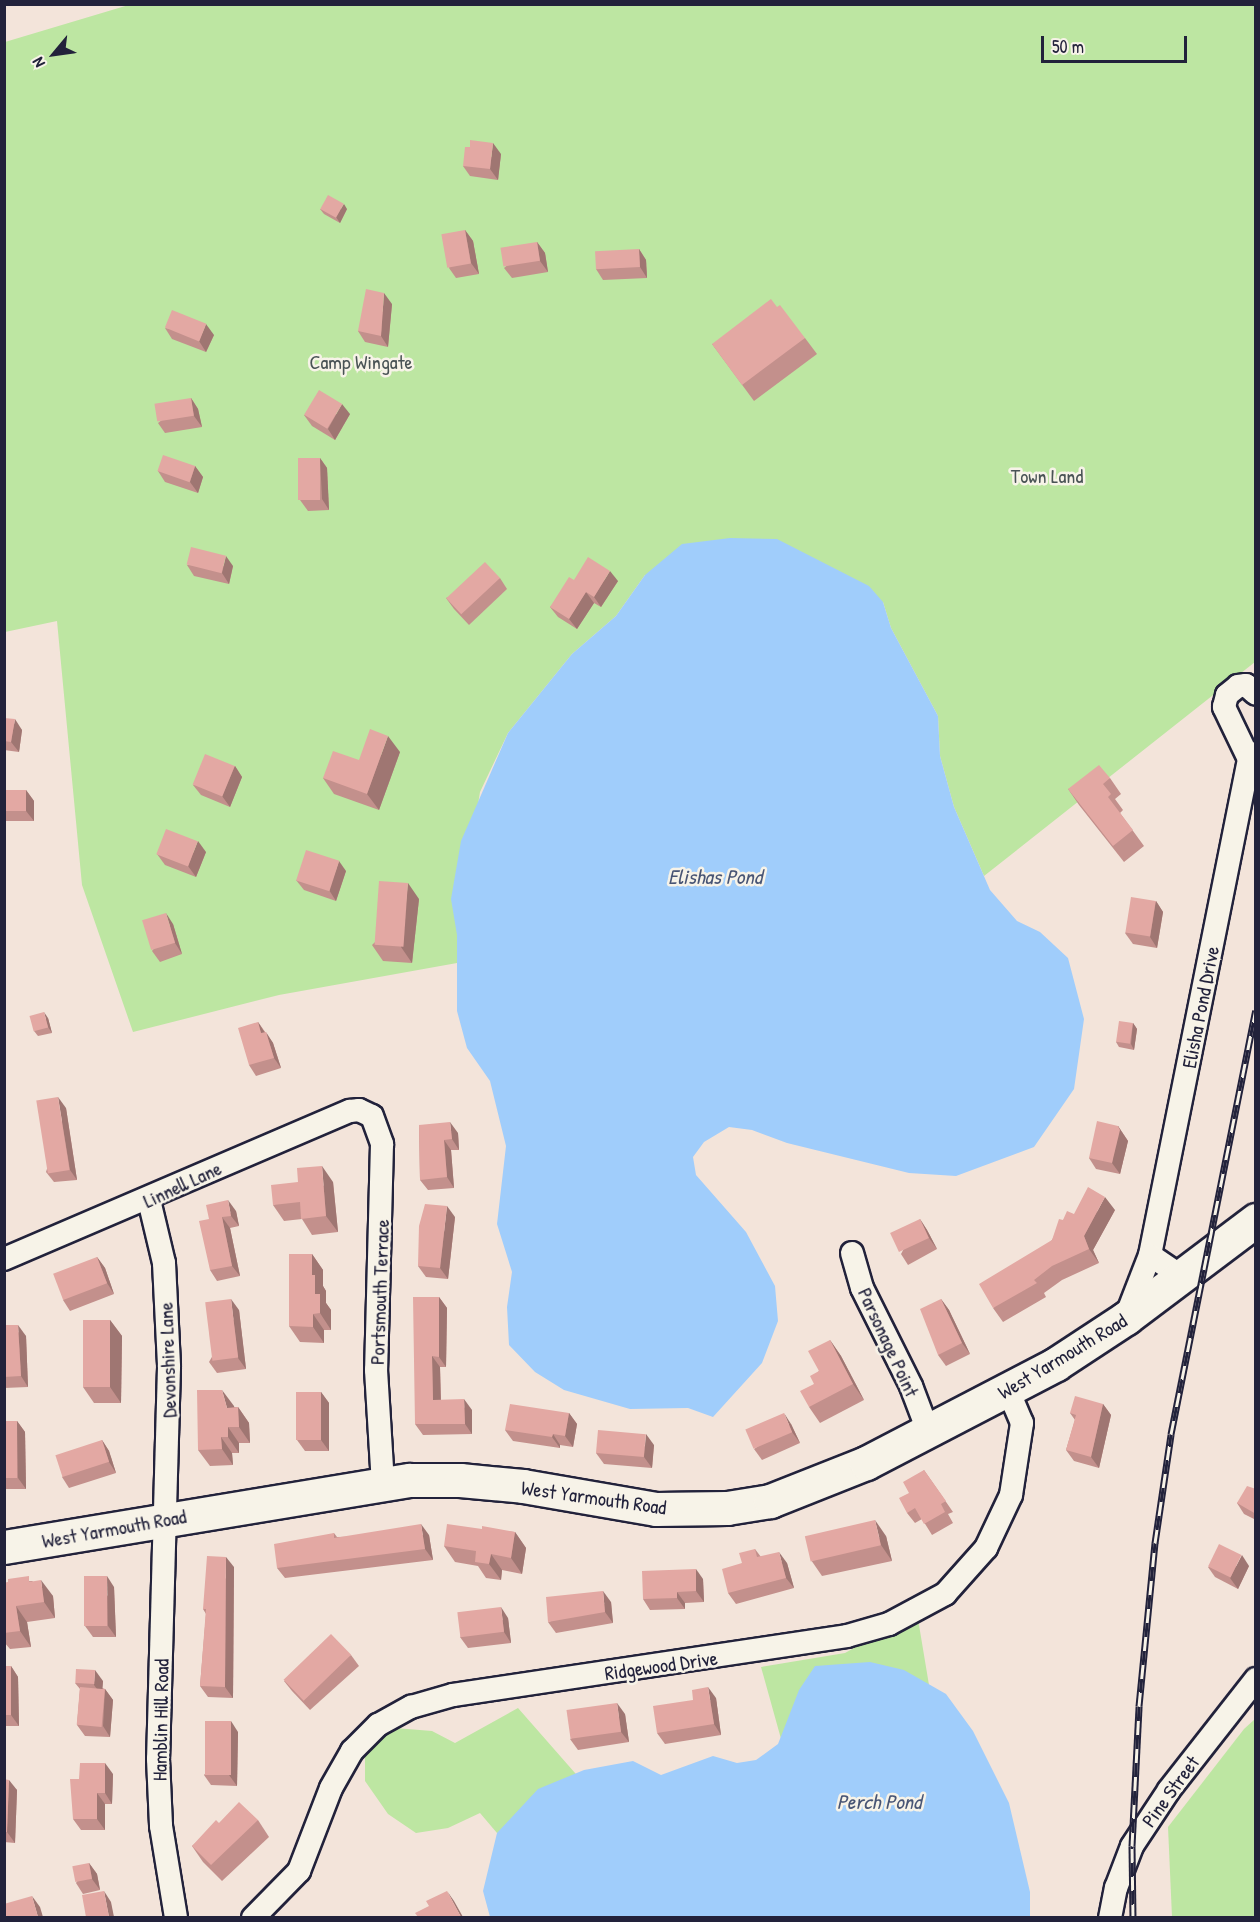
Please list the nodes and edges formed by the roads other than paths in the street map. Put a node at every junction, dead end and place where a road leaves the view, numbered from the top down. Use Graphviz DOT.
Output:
graph roads {
  1 [pos="1256,693"];
  2 [pos="1252,756"];
  3 [pos="359,1110"];
  4 [pos="149,1200"];
  5 [pos="1256,1220"];
  6 [pos="852,1253"];
  7 [pos="1150,1255"];
  8 [pos="4,1259"];
  9 [pos="1181,1276"];
  10 [pos="1126,1318"];
  11 [pos="1008,1390"];
  12 [pos="928,1431"];
  13 [pos="384,1485"];
  14 [pos="166,1521"];
  15 [pos="4,1547"];
  16 [pos="1256,1679"];
  17 [pos="176,1917"];
  18 [pos="253,1917"];
  19 [pos="1110,1917"];
  1 -- 2 [label="street, Elisha Pond Drive"];
  2 -- 7 [label="street, Elisha Pond Drive"];
  3 -- 4 [label="street, Linnell Lane"];
  3 -- 13 [label="street, Portsmouth Terrace"];
  4 -- 8 [label="street, Linnell Lane"];
  4 -- 14 [label="street, Devonshire Lane"];
  5 -- 9 [label="main road, West Yarmouth Road"];
  6 -- 12 [label="street, Parsonage Point"];
  7 -- 9 [label="street"];
  7 -- 10 [label="street, Elisha Pond Drive"];
  9 -- 10 [label="main road, West Yarmouth Road"];
  10 -- 11 [label="main road, West Yarmouth Road"];
  11 -- 12 [label="main road, West Yarmouth Road"];
  11 -- 18 [label="street, Ridgewood Drive"];
  12 -- 13 [label="main road, West Yarmouth Road"];
  13 -- 14 [label="main road, West Yarmouth Road"];
  14 -- 15 [label="main road, West Yarmouth Road"];
  14 -- 17 [label="street, Hamblin Hill Road"];
  16 -- 19 [label="street, Pine Street"];
}
